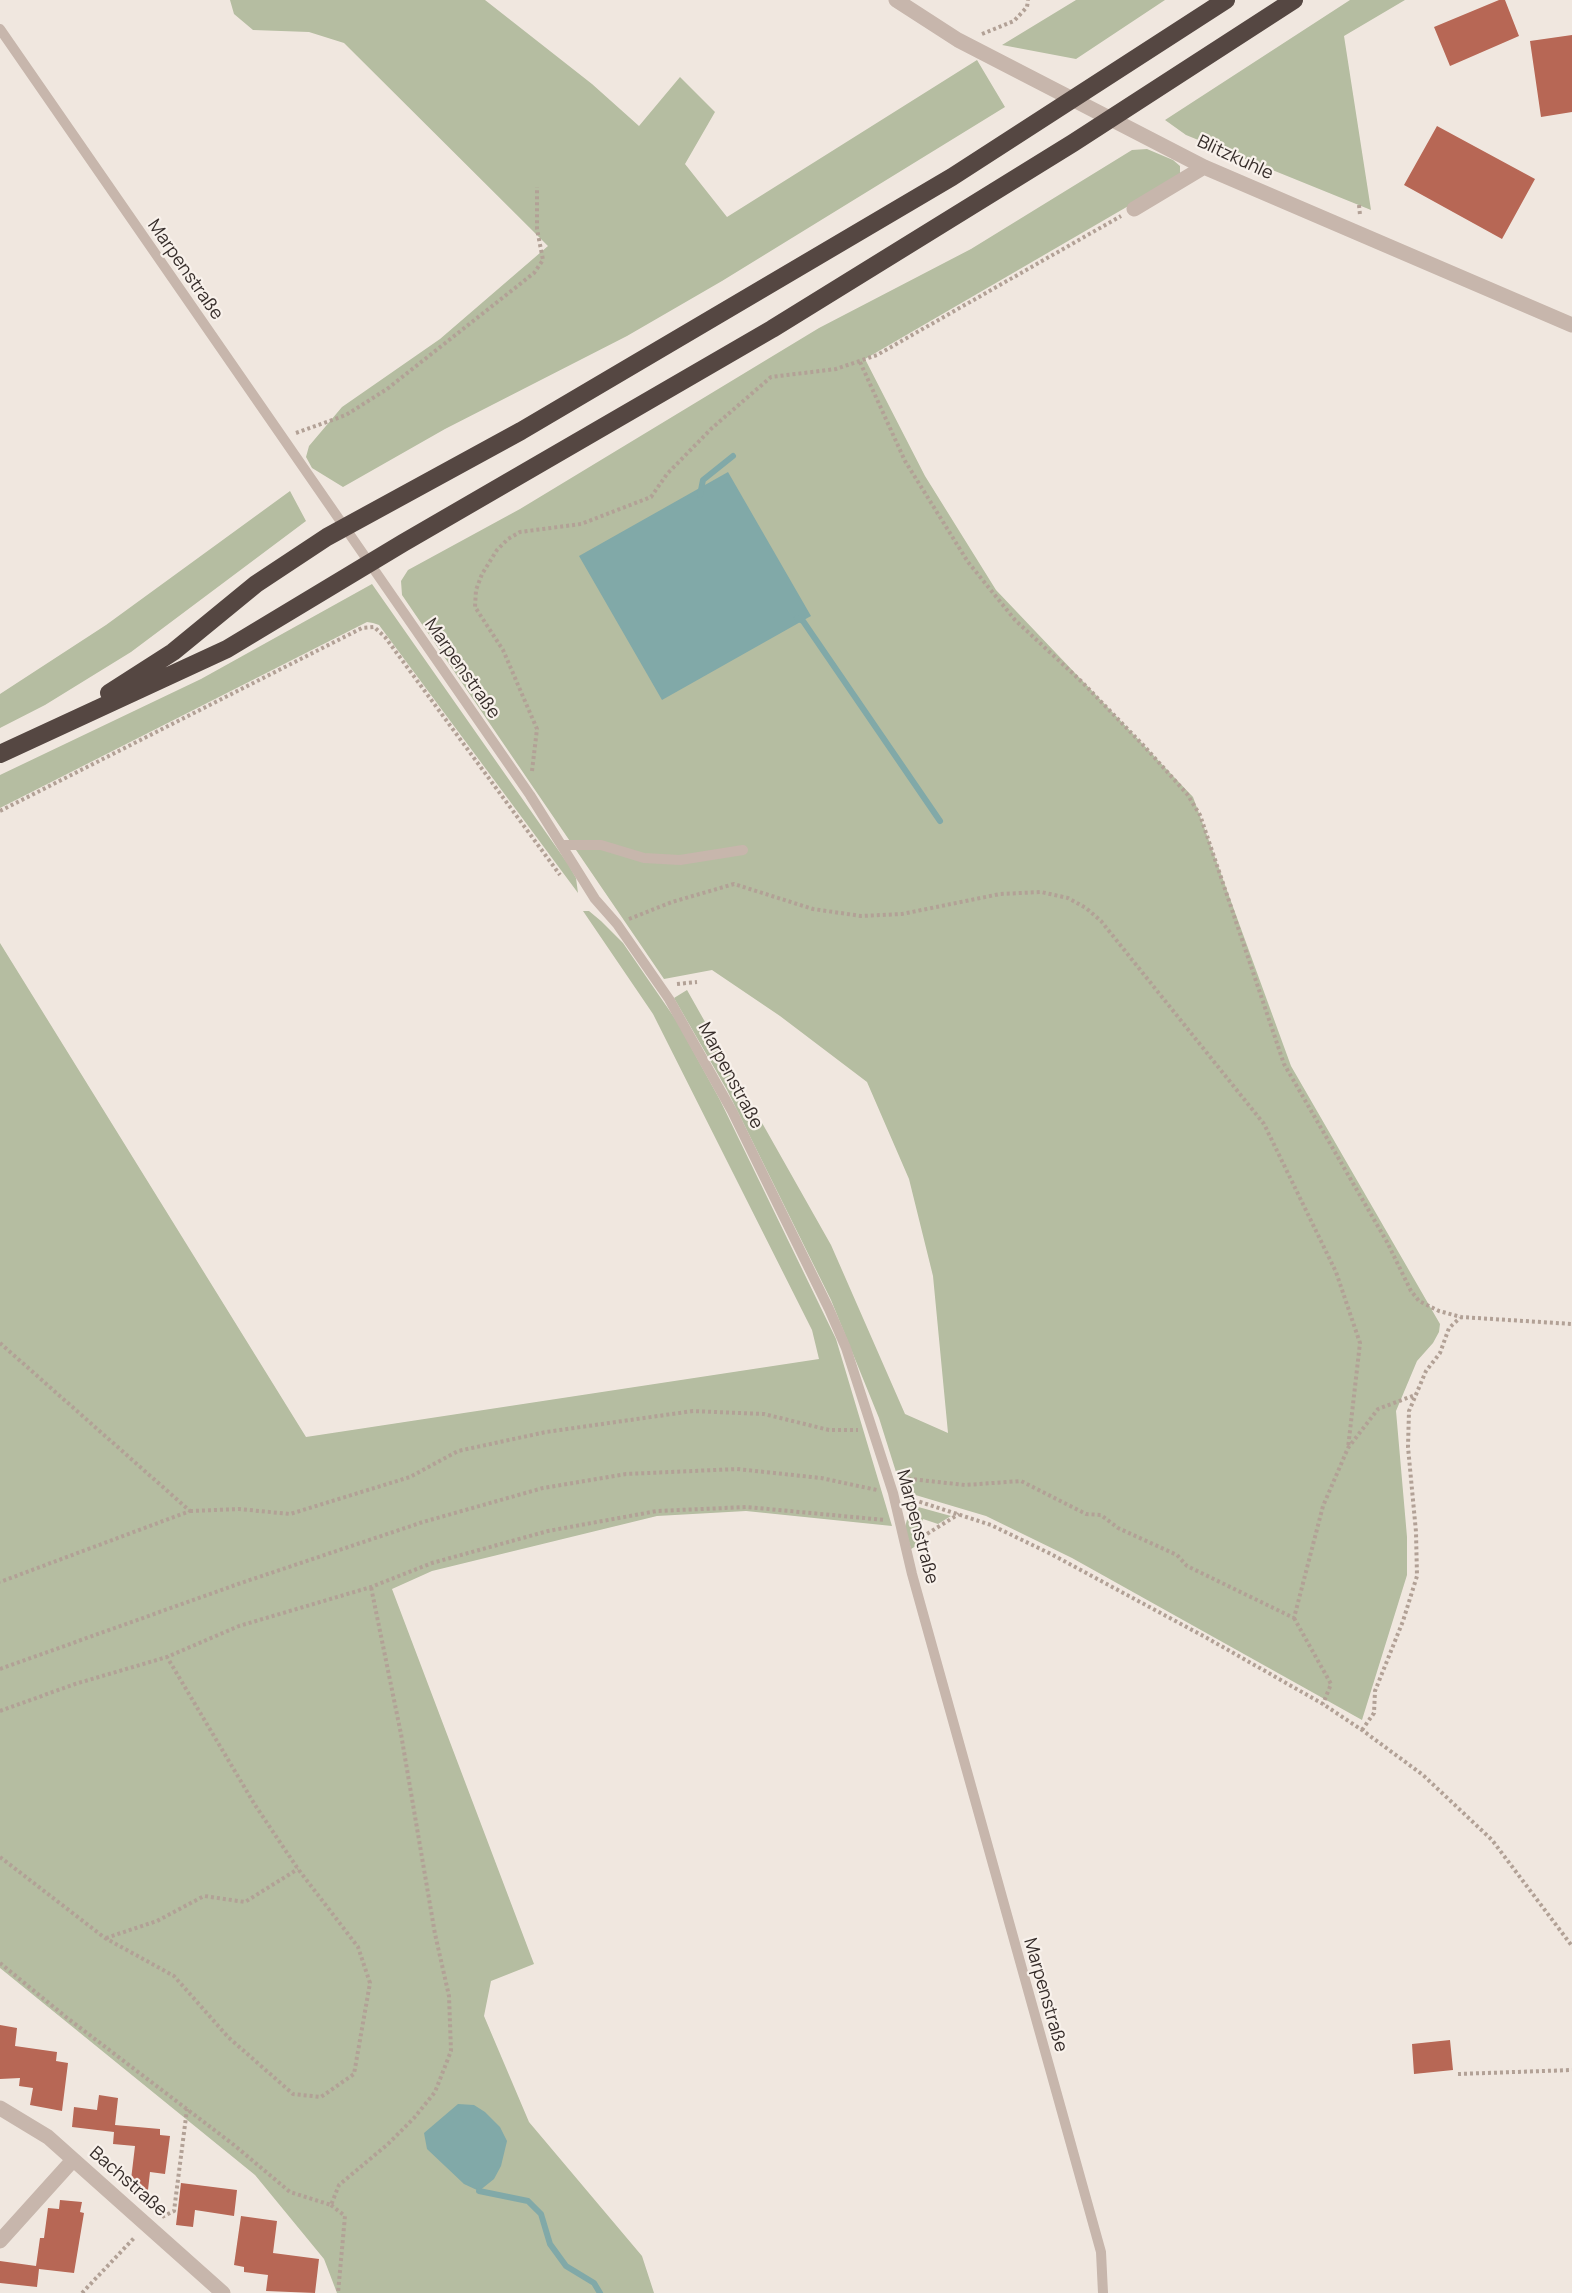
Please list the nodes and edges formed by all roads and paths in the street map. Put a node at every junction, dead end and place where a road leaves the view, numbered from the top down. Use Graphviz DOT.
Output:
graph roads {
  1 [pos="896,0"];
  2 [pos="1028,0"];
  3 [pos="1226,0"];
  4 [pos="1294,0"];
  5 [pos="0,29"];
  6 [pos="958,40"];
  7 [pos="1204,167"];
  8 [pos="537,187"];
  9 [pos="1134,209"];
  10 [pos="1572,325"];
  11 [pos="860,362"];
  12 [pos="284,437"];
  13 [pos="51,729"];
  14 [pos="0,753"];
  15 [pos="530,795"];
  16 [pos="0,811"];
  17 [pos="562,845"];
  18 [pos="743,850"];
  19 [pos="564,882"];
  20 [pos="618,924"];
  21 [pos="1461,1317"];
  22 [pos="1572,1324"];
  23 [pos="0,1343"];
  24 [pos="1415,1395"];
  25 [pos="874,1434"];
  26 [pos="1348,1448"];
  27 [pos="888,1479"];
  28 [pos="893,1493"];
  29 [pos="190,1511"];
  30 [pos="960,1514"];
  31 [pos="900,1521"];
  32 [pos="922,1537"];
  33 [pos="0,1582"];
  34 [pos="371,1587"];
  35 [pos="1294,1618"];
  36 [pos="167,1657"];
  37 [pos="0,1669"];
  38 [pos="1323,1704"];
  39 [pos="0,1711"];
  40 [pos="1362,1730"];
  41 [pos="0,1857"];
  42 [pos="298,1869"];
  43 [pos="105,1938"];
  44 [pos="1572,1946"];
  45 [pos="0,1963"];
  46 [pos="1572,2070"];
  47 [pos="1458,2074"];
  48 [pos="0,2108"];
  49 [pos="187,2109"];
  50 [pos="73,2160"];
  51 [pos="331,2205"];
  52 [pos="147,2225"];
  53 [pos="0,2241"];
  54 [pos="82,2293"];
  55 [pos="223,2293"];
  56 [pos="338,2293"];
  57 [pos="1104,2293"];
  1 -- 6 [label="street, Blitzkuhle"];
  2 -- 6 [label="path"];
  3 -- 13 [label="highway"];
  4 -- 13 [label="highway"];
  5 -- 12 [label="lane, Marpenstraße"];
  6 -- 7 [label="street, Blitzkuhle"];
  7 -- 9 [label="street"];
  7 -- 10 [label="street, Blitzkuhle"];
  8 -- 12 [label="path"];
  9 -- 11 [label="path"];
  11 -- 15 [label="path"];
  11 -- 21 [label="path"];
  12 -- 15 [label="lane, Marpenstraße"];
  13 -- 14 [label="highway"];
  15 -- 17 [label="lane, Marpenstraße"];
  16 -- 19 [label="path"];
  17 -- 18 [label="lane"];
  17 -- 20 [label="lane, Marpenstraße"];
  20 -- 25 [label="lane, Marpenstraße"];
  20 -- 26 [label="path"];
  21 -- 22 [label="path"];
  21 -- 24 [label="path"];
  23 -- 29 [label="path"];
  24 -- 26 [label="path"];
  24 -- 40 [label="path"];
  25 -- 27 [label="lane, Marpenstraße"];
  25 -- 29 [label="path"];
  26 -- 35 [label="path"];
  27 -- 28 [label="lane, Marpenstraße"];
  27 -- 35 [label="path"];
  28 -- 30 [label="path"];
  28 -- 31 [label="lane, Marpenstraße"];
  28 -- 37 [label="path"];
  29 -- 33 [label="path"];
  30 -- 32 [label="path"];
  30 -- 38 [label="path"];
  31 -- 34 [label="path"];
  31 -- 57 [label="lane, Marpenstraße"];
  34 -- 36 [label="path"];
  34 -- 51 [label="path"];
  35 -- 38 [label="path"];
  36 -- 39 [label="path"];
  36 -- 42 [label="path"];
  38 -- 40 [label="path"];
  40 -- 44 [label="path"];
  41 -- 43 [label="path"];
  42 -- 43 [label="path"];
  42 -- 43 [label="path"];
  45 -- 49 [label="path"];
  46 -- 47 [label="path"];
  48 -- 50 [label="street, Bachstraße"];
  49 -- 51 [label="path"];
  49 -- 52 [label="path"];
  50 -- 52 [label="street, Bachstraße"];
  50 -- 53 [label="street"];
  51 -- 56 [label="path"];
  52 -- 54 [label="path"];
  52 -- 55 [label="street, Bachstraße"];
}
